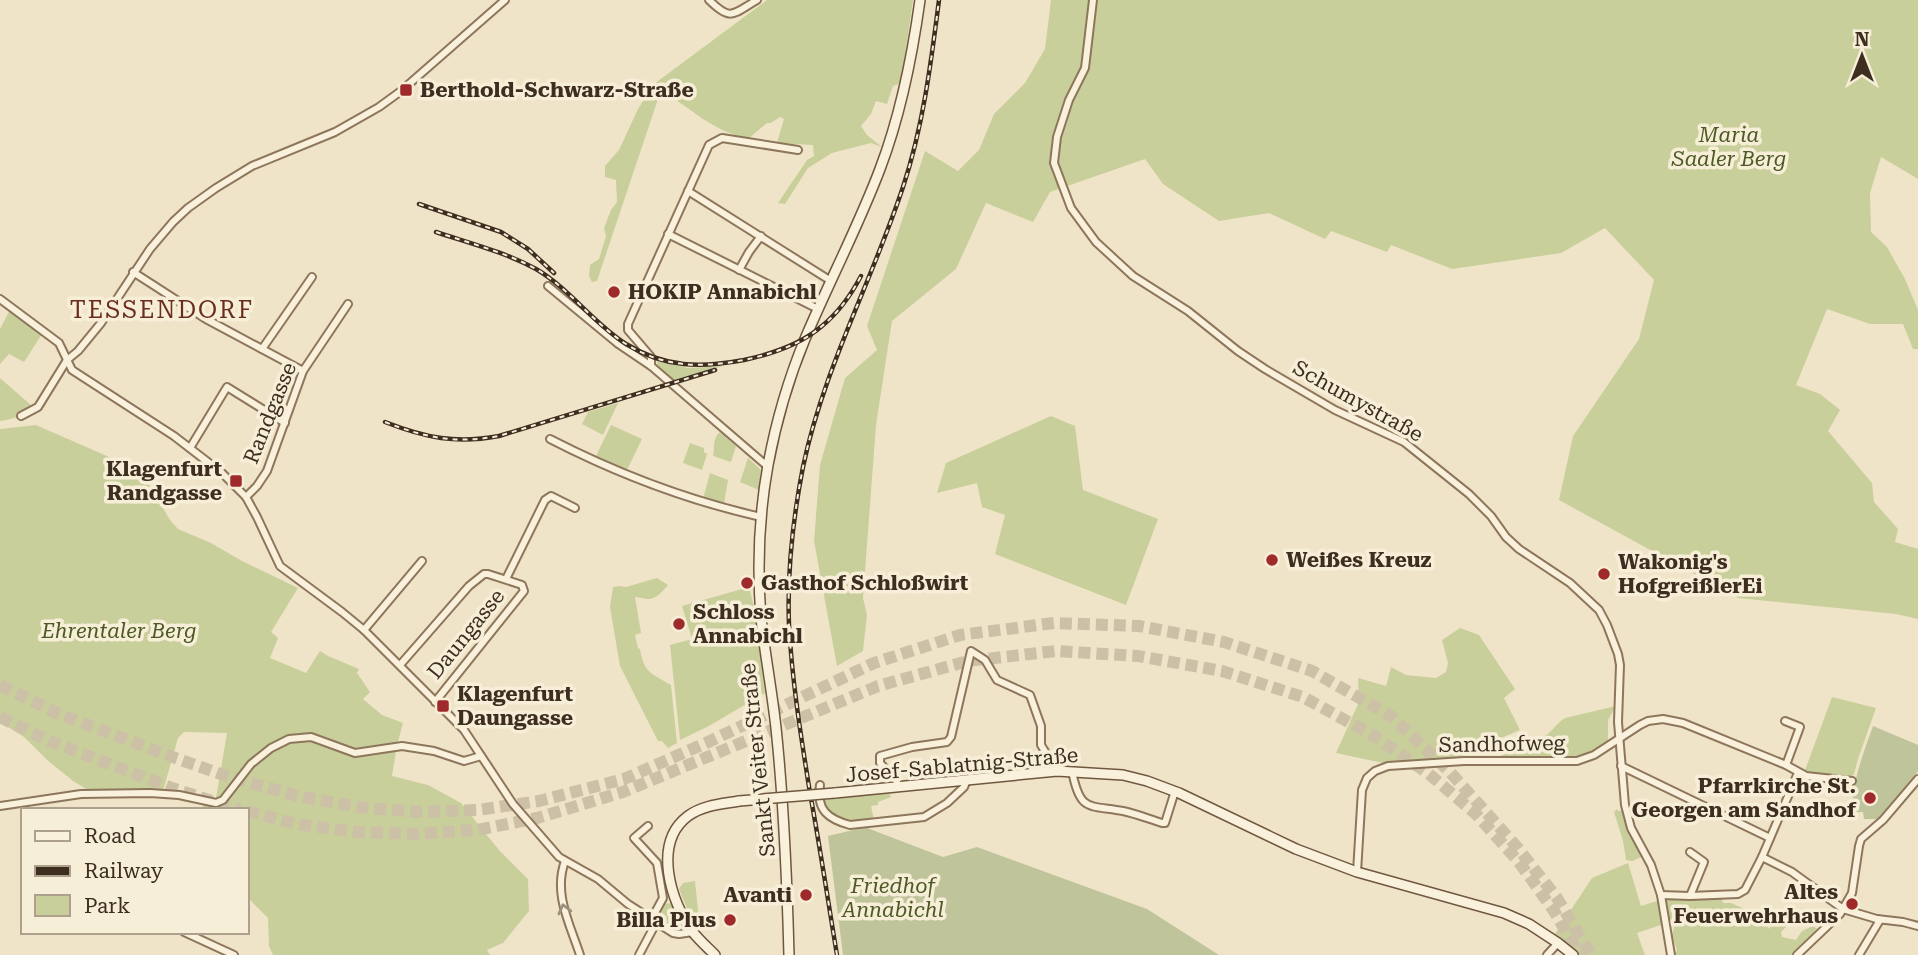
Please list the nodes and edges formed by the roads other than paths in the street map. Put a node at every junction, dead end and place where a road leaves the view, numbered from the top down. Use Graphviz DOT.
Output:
graph roads {
  1 [pos="505,0"];
  2 [pos="709,0"];
  3 [pos="757,0"];
  4 [pos="920,0"];
  5 [pos="1093,0"];
  6 [pos="798,150"];
  7 [pos="688,191"];
  8 [pos="668,233"];
  9 [pos="761,236"];
  10 [pos="739,270"];
  11 [pos="133,272"];
  12 [pos="312,277"];
  13 [pos="831,281"];
  14 [pos="548,286"];
  15 [pos="0,299"];
  16 [pos="348,304"];
  17 [pos="818,309"];
  18 [pos="262,349"];
  19 [pos="67,359"];
  20 [pos="651,366"];
  21 [pos="303,371"];
  22 [pos="21,416"];
  23 [pos="285,423"];
  24 [pos="550,439"];
  25 [pos="190,448"];
  26 [pos="767,466"];
  27 [pos="246,497"];
  28 [pos="575,508"];
  29 [pos="761,517"];
  30 [pos="422,561"];
  31 [pos="506,579"];
  32 [pos="364,630"];
  33 [pos="400,665"];
  34 [pos="435,702"];
  35 [pos="1785,721"];
  36 [pos="1619,739"];
  37 [pos="481,756"];
  38 [pos="1786,765"];
  39 [pos="1621,766"];
  40 [pos="1057,771"];
  41 [pos="1072,771"];
  42 [pos="1798,773"];
  43 [pos="1918,779"];
  44 [pos="967,780"];
  45 [pos="1852,781"];
  46 [pos="820,785"];
  47 [pos="900,787"];
  48 [pos="1175,791"];
  49 [pos="0,806"];
  50 [pos="216,806"];
  51 [pos="648,826"];
  52 [pos="1770,838"];
  53 [pos="1690,852"];
  54 [pos="1762,857"];
  55 [pos="565,861"];
  56 [pos="1357,872"];
  57 [pos="1661,895"];
  58 [pos="1690,896"];
  59 [pos="1841,912"];
  60 [pos="1880,920"];
  61 [pos="654,921"];
  62 [pos="1918,926"];
  63 [pos="692,932"];
  64 [pos="188,934"];
  65 [pos="1558,943"];
  66 [pos="642,954"];
  67 [pos="234,955"];
  68 [pos="580,955"];
  69 [pos="715,955"];
  70 [pos="789,955"];
  71 [pos="1547,955"];
  72 [pos="1573,955"];
  73 [pos="1671,955"];
  74 [pos="1797,955"];
  75 [pos="1859,955"];
  1 -- 11 [label="street"];
  2 -- 3 [label="street"];
  4 -- 13 [label="main road, Sankt Veiter Straße"];
  5 -- 36 [label="street, Schumystraße"];
  6 -- 7 [label="street"];
  7 -- 8 [label="street"];
  7 -- 9 [label="street"];
  8 -- 10 [label="street"];
  8 -- 20 [label="street"];
  9 -- 10 [label="street"];
  9 -- 13 [label="street"];
  10 -- 17 [label="street"];
  11 -- 18 [label="street"];
  11 -- 19 [label="street"];
  12 -- 18 [label="street"];
  13 -- 17 [label="main road, Sankt Veiter Straße"];
  14 -- 20 [label="street"];
  15 -- 19 [label="street"];
  16 -- 21 [label="street, Randgasse"];
  17 -- 26 [label="main road, Sankt Veiter Straße"];
  18 -- 21 [label="street"];
  19 -- 22 [label="street"];
  19 -- 25 [label="street"];
  20 -- 26 [label="street"];
  21 -- 23 [label="street, Randgasse"];
  23 -- 25 [label="street"];
  23 -- 27 [label="street, Randgasse"];
  24 -- 29 [label="street"];
  25 -- 27 [label="street"];
  26 -- 29 [label="main road, Sankt Veiter Straße"];
  27 -- 32 [label="street"];
  28 -- 31 [label="street"];
  29 -- 70 [label="main road, Sankt Veiter Straße"];
  30 -- 32 [label="street"];
  31 -- 33 [label="street, Daungasse"];
  31 -- 34 [label="street, Daungasse"];
  32 -- 33 [label="street"];
  33 -- 34 [label="street"];
  34 -- 37 [label="street"];
  35 -- 38 [label="street"];
  36 -- 38 [label="street, Sandhofweg"];
  36 -- 39 [label="street, Schumystraße"];
  36 -- 56 [label="street, Sandhofweg"];
  37 -- 50 [label="street"];
  37 -- 55 [label="street"];
  38 -- 42 [label="street, Sandhofweg"];
  39 -- 52 [label="street"];
  39 -- 57 [label="street, Schumystraße"];
  40 -- 41 [label="main road, Josef-Sablatnig-Straße"];
  40 -- 44 [label="main road, Josef-Sablatnig-Straße"];
  40 -- 47 [label="street"];
  41 -- 48 [label="main road, Josef-Sablatnig-Straße"];
  41 -- 48 [label="street"];
  42 -- 45 [label="street, Sandhofweg"];
  42 -- 52 [label="street"];
  43 -- 59 [label="street"];
  44 -- 46 [label="street"];
  44 -- 47 [label="main road, Josef-Sablatnig-Straße"];
  47 -- 63 [label="main road, Josef-Sablatnig-Straße, bridge"];
  48 -- 56 [label="main road, Josef-Sablatnig-Straße"];
  49 -- 50 [label="street"];
  51 -- 61 [label="street"];
  52 -- 54 [label="street"];
  53 -- 58 [label="street"];
  54 -- 58 [label="street"];
  54 -- 59 [label="street"];
  55 -- 61 [label="street"];
  68 -- 55 [label="street, one-way"];
  56 -- 65 [label="main road, Josef-Sablatnig-Straße"];
  57 -- 58 [label="street"];
  57 -- 73 [label="street, Schumystraße"];
  59 -- 60 [label="street"];
  59 -- 74 [label="street"];
  60 -- 62 [label="street"];
  60 -- 75 [label="street"];
  61 -- 63 [label="street"];
  61 -- 66 [label="street"];
  63 -- 69 [label="main road, Josef-Sablatnig-Straße"];
  64 -- 67 [label="street"];
  65 -- 71 [label="street"];
  65 -- 72 [label="main road, Josef-Sablatnig-Straße"];
}
